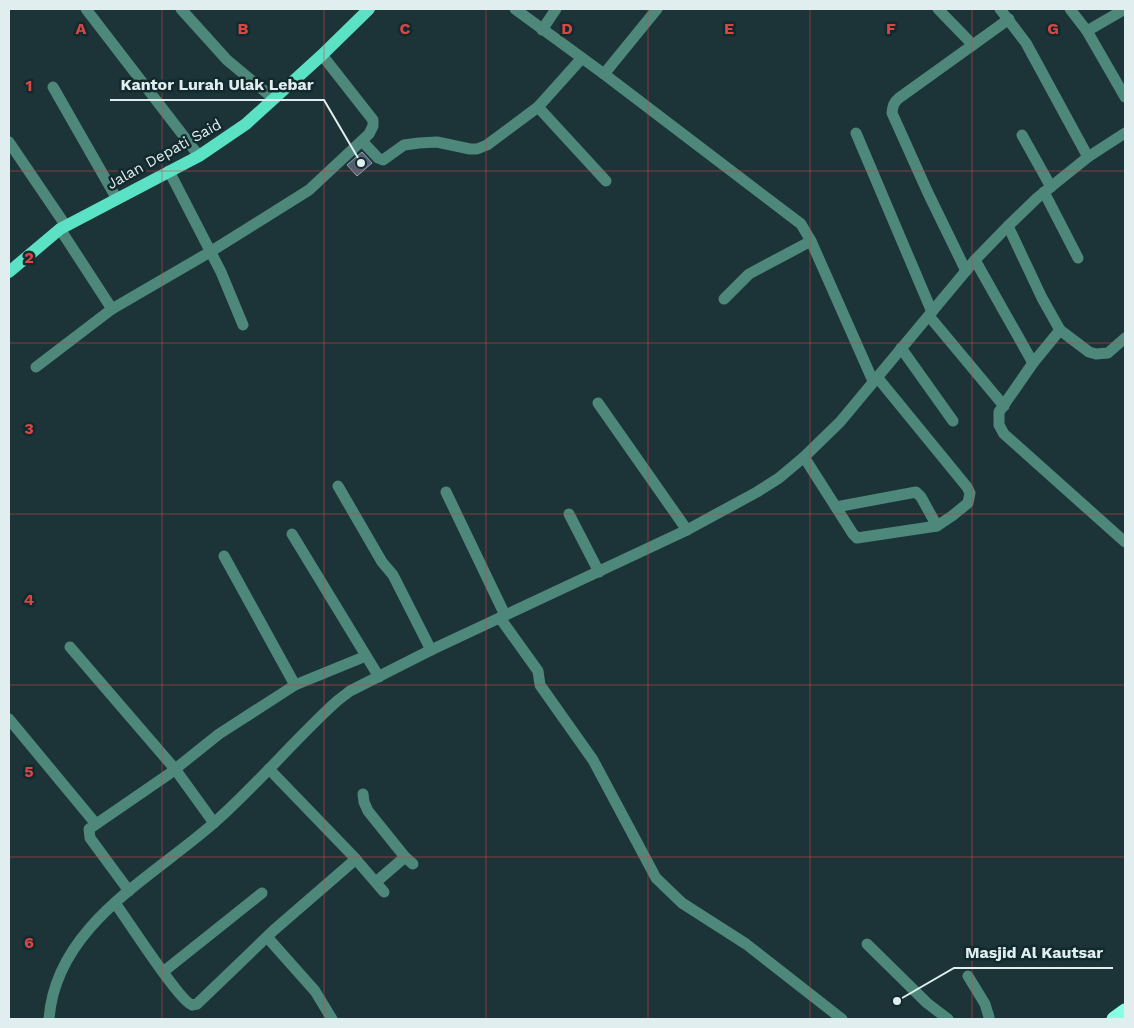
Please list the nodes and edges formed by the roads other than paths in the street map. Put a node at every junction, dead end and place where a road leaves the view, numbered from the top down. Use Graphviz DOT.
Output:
graph roads {
  1 [pos="86,9"];
  2 [pos="181,9"];
  3 [pos="369,9"];
  4 [pos="515,9"];
  5 [pos="556,9"];
  6 [pos="657,9"];
  7 [pos="938,9"];
  8 [pos="1000,9"];
  9 [pos="1070,9"];
  10 [pos="1124,9"];
  11 [pos="1009,19"];
  12 [pos="542,30"];
  13 [pos="1087,31"];
  14 [pos="972,45"];
  15 [pos="322,55"];
  16 [pos="582,58"];
  17 [pos="604,74"];
  18 [pos="53,87"];
  19 [pos="1125,97"];
  20 [pos="274,99"];
  21 [pos="538,107"];
  22 [pos="1125,132"];
  23 [pos="856,133"];
  24 [pos="1022,135"];
  25 [pos="362,141"];
  26 [pos="9,142"];
  27 [pos="199,156"];
  28 [pos="1088,158"];
  29 [pos="169,171"];
  30 [pos="606,181"];
  31 [pos="1047,190"];
  32 [pos="117,199"];
  33 [pos="1008,226"];
  34 [pos="63,228"];
  35 [pos="811,241"];
  36 [pos="210,252"];
  37 [pos="1078,258"];
  38 [pos="976,260"];
  39 [pos="10,270"];
  40 [pos="966,271"];
  41 [pos="724,299"];
  42 [pos="112,309"];
  43 [pos="931,314"];
  44 [pos="243,325"];
  45 [pos="1060,330"];
  46 [pos="1125,338"];
  47 [pos="902,348"];
  48 [pos="1033,363"];
  49 [pos="36,367"];
  50 [pos="875,379"];
  51 [pos="598,404"];
  52 [pos="1004,406"];
  53 [pos="953,420"];
  54 [pos="804,457"];
  55 [pos="338,486"];
  56 [pos="446,492"];
  57 [pos="836,507"];
  58 [pos="569,514"];
  59 [pos="937,526"];
  60 [pos="687,530"];
  61 [pos="292,534"];
  62 [pos="1125,542"];
  63 [pos="224,556"];
  64 [pos="600,572"];
  65 [pos="503,617"];
  66 [pos="70,647"];
  67 [pos="431,650"];
  68 [pos="366,656"];
  69 [pos="379,677"];
  70 [pos="295,685"];
  71 [pos="9,719"];
  72 [pos="175,769"];
  73 [pos="269,769"];
  74 [pos="363,794"];
  75 [pos="214,823"];
  76 [pos="96,824"];
  77 [pos="356,860"];
  78 [pos="376,882"];
  79 [pos="129,891"];
  80 [pos="384,892"];
  81 [pos="262,893"];
  82 [pos="115,903"];
  83 [pos="267,937"];
  84 [pos="867,944"];
  85 [pos="163,972"];
  86 [pos="968,976"];
  87 [pos="1125,1011"];
  88 [pos="49,1019"];
  89 [pos="332,1019"];
  90 [pos="842,1019"];
  91 [pos="948,1019"];
  92 [pos="989,1019"];
  93 [pos="1114,1019"];
  1 -- 27 [label="street"];
  2 -- 20 [label="street"];
  3 -- 15 [label="main road, Jalan Depati Said"];
  4 -- 12 [label="street"];
  5 -- 12 [label="street"];
  6 -- 17 [label="street"];
  7 -- 14 [label="street"];
  8 -- 11 [label="street"];
  9 -- 13 [label="street"];
  10 -- 13 [label="street"];
  11 -- 14 [label="street"];
  11 -- 28 [label="street"];
  12 -- 16 [label="street"];
  13 -- 19 [label="street"];
  14 -- 40 [label="street"];
  15 -- 20 [label="main road, Jalan Depati Said"];
  15 -- 25 [label="street"];
  16 -- 17 [label="street"];
  16 -- 21 [label="street"];
  17 -- 35 [label="street"];
  18 -- 32 [label="street"];
  20 -- 27 [label="main road, Jalan Depati Said"];
  21 -- 25 [label="street"];
  21 -- 30 [label="street"];
  22 -- 28 [label="street"];
  23 -- 43 [label="street"];
  24 -- 31 [label="street"];
  25 -- 36 [label="street"];
  26 -- 34 [label="street"];
  27 -- 29 [label="main road, Jalan Depati Said"];
  28 -- 31 [label="street"];
  29 -- 32 [label="main road, Jalan Depati Said"];
  29 -- 36 [label="street"];
  31 -- 33 [label="street"];
  31 -- 37 [label="street"];
  32 -- 34 [label="main road, Jalan Depati Said"];
  33 -- 38 [label="street"];
  33 -- 45 [label="street"];
  34 -- 39 [label="main road, Jalan Depati Said"];
  34 -- 42 [label="street"];
  35 -- 41 [label="street"];
  35 -- 50 [label="street"];
  36 -- 42 [label="street"];
  36 -- 44 [label="street"];
  38 -- 40 [label="street"];
  38 -- 48 [label="street"];
  40 -- 43 [label="street"];
  42 -- 49 [label="street"];
  43 -- 47 [label="street"];
  43 -- 52 [label="street"];
  45 -- 46 [label="street"];
  45 -- 48 [label="street"];
  47 -- 50 [label="street"];
  47 -- 53 [label="street"];
  48 -- 52 [label="street"];
  50 -- 54 [label="street"];
  50 -- 59 [label="street"];
  51 -- 60 [label="street"];
  52 -- 62 [label="street"];
  54 -- 57 [label="street"];
  54 -- 60 [label="street"];
  55 -- 67 [label="street"];
  56 -- 65 [label="street"];
  57 -- 59 [label="street"];
  57 -- 59 [label="street"];
  58 -- 64 [label="street"];
  60 -- 64 [label="street"];
  61 -- 68 [label="street"];
  63 -- 70 [label="street"];
  64 -- 65 [label="street"];
  65 -- 67 [label="street"];
  65 -- 90 [label="street"];
  66 -- 72 [label="street"];
  67 -- 69 [label="street"];
  68 -- 69 [label="street"];
  68 -- 70 [label="street"];
  69 -- 73 [label="street"];
  70 -- 72 [label="street"];
  71 -- 76 [label="street"];
  72 -- 75 [label="street"];
  72 -- 76 [label="street"];
  73 -- 75 [label="street"];
  73 -- 77 [label="street"];
  74 -- 78 [label="street"];
  75 -- 79 [label="street"];
  76 -- 79 [label="street"];
  77 -- 78 [label="street"];
  77 -- 83 [label="street"];
  78 -- 80 [label="street"];
  79 -- 82 [label="street"];
  81 -- 85 [label="street"];
  82 -- 85 [label="street"];
  82 -- 88 [label="street"];
  83 -- 85 [label="street"];
  83 -- 89 [label="street"];
  84 -- 91 [label="street"];
  86 -- 92 [label="street"];
  87 -- 93 [label="highway"];
}
